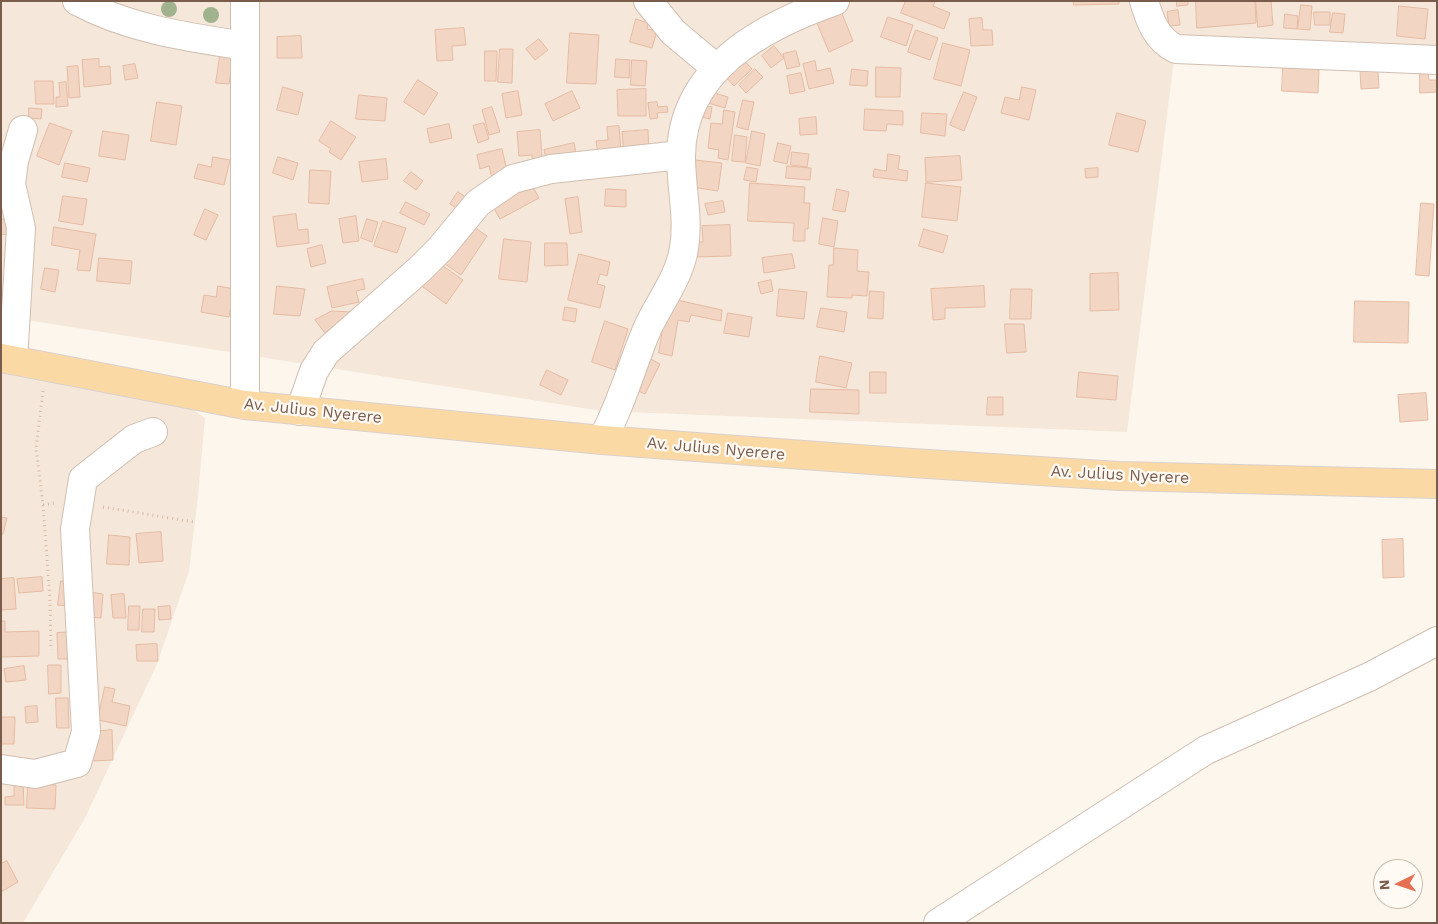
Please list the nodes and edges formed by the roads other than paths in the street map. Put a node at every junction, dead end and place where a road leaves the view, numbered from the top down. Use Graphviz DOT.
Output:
graph roads {
  1 [pos="77,1"];
  2 [pos="245,1"];
  3 [pos="648,1"];
  4 [pos="835,1"];
  5 [pos="1144,1"];
  6 [pos="245,46"];
  7 [pos="1437,60"];
  8 [pos="716,68"];
  9 [pos="22,130"];
  10 [pos="681,155"];
  11 [pos="7,359"];
  12 [pos="245,405"];
  13 [pos="300,411"];
  14 [pos="153,432"];
  15 [pos="602,440"];
  16 [pos="1437,484"];
  17 [pos="1437,641"];
  18 [pos="1,769"];
  19 [pos="938,923"];
  1 -- 6 [label="street"];
  2 -- 6 [label="street"];
  3 -- 8 [label="street"];
  4 -- 8 [label="street"];
  5 -- 7 [label="street"];
  6 -- 12 [label="street"];
  8 -- 10 [label="street"];
  9 -- 11 [label="street"];
  10 -- 13 [label="street"];
  10 -- 15 [label="street"];
  11 -- 12 [label="main road, Av. Julius Nyerere"];
  12 -- 13 [label="main road, Av. Julius Nyerere"];
  13 -- 15 [label="main road, Av. Julius Nyerere"];
  14 -- 18 [label="street"];
  15 -- 16 [label="main road, Av. Julius Nyerere"];
  17 -- 19 [label="street"];
}
